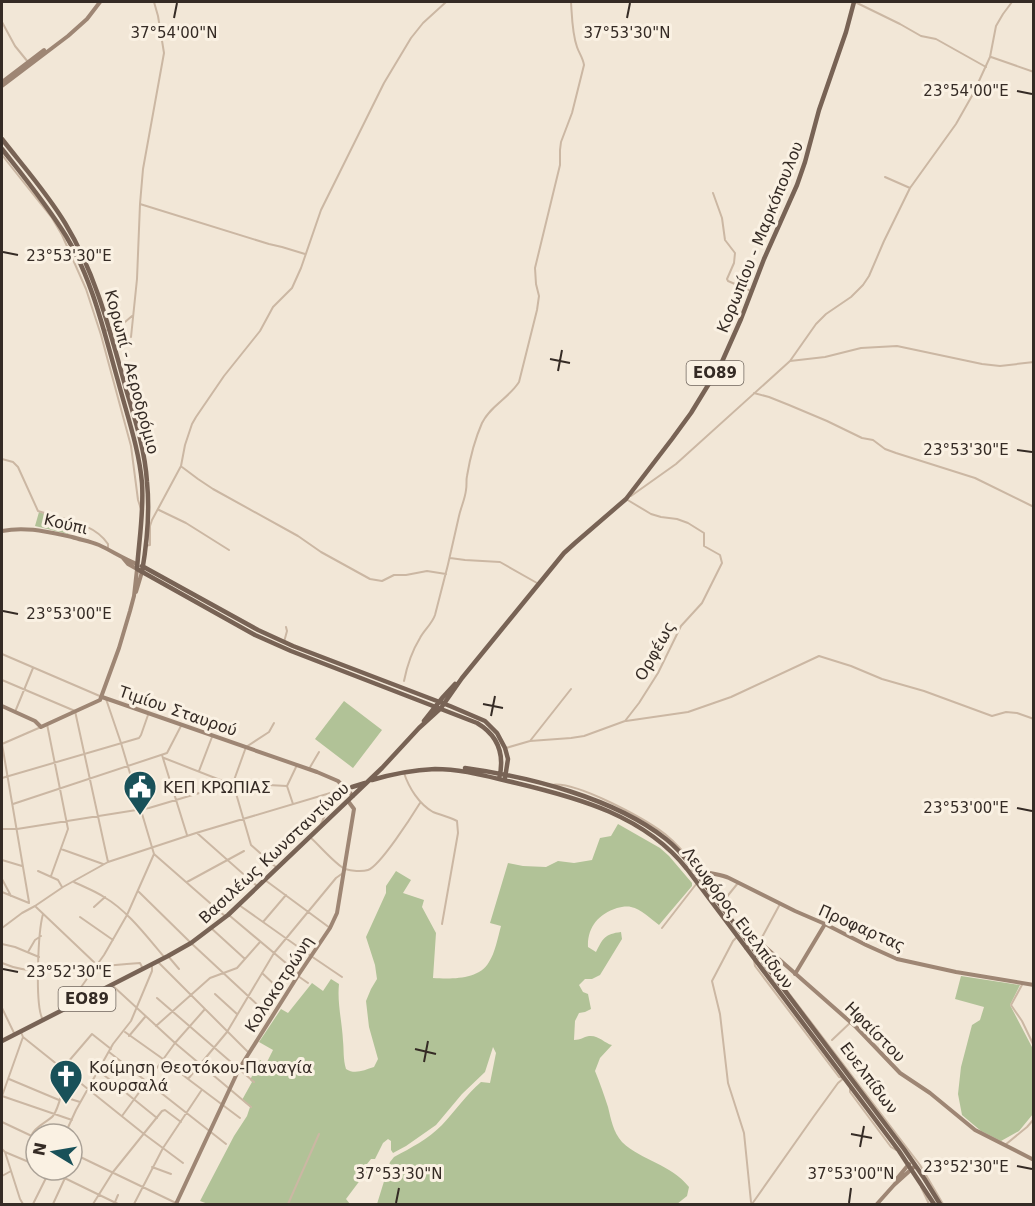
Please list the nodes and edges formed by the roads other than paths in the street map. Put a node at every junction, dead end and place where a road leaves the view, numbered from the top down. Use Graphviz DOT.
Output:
graph roads {
  1 [pos="100,2"];
  2 [pos="154,2"];
  3 [pos="446,2"];
  4 [pos="571,2"];
  5 [pos="854,2"];
  6 [pos="1012,2"];
  7 [pos="2,22"];
  8 [pos="68,36"];
  9 [pos="990,57"];
  10 [pos="28,62"];
  11 [pos="986,67"];
  12 [pos="1034,72"];
  13 [pos="2,84"];
  14 [pos="2,139"];
  15 [pos="2,149"];
  16 [pos="2,154"];
  17 [pos="885,177"];
  18 [pos="910,188"];
  19 [pos="713,193"];
  20 [pos="140,204"];
  21 [pos="305,254"];
  22 [pos="752,292"];
  23 [pos="132,316"];
  24 [pos="123,323"];
  25 [pos="107,330"];
  26 [pos="131,337"];
  27 [pos="114,344"];
  28 [pos="796,353"];
  29 [pos="800,359"];
  30 [pos="790,361"];
  31 [pos="1034,362"];
  32 [pos="754,393"];
  33 [pos="2,459"];
  34 [pos="181,466"];
  35 [pos="626,499"];
  36 [pos="1034,507"];
  37 [pos="159,510"];
  38 [pos="142,512"];
  39 [pos="2,531"];
  40 [pos="145,546"];
  41 [pos="108,549"];
  42 [pos="229,550"];
  43 [pos="450,558"];
  44 [pos="144,560"];
  45 [pos="140,568"];
  46 [pos="153,572"];
  47 [pos="446,574"];
  48 [pos="538,584"];
  49 [pos="286,627"];
  50 [pos="284,642"];
  51 [pos="2,654"];
  52 [pos="33,668"];
  53 [pos="2,680"];
  54 [pos="404,681"];
  55 [pos="571,689"];
  56 [pos="24,690"];
  57 [pos="104,698"];
  58 [pos="440,705"];
  59 [pos="2,706"];
  60 [pos="75,711"];
  61 [pos="15,712"];
  62 [pos="149,713"];
  63 [pos="1034,719"];
  64 [pos="625,721"];
  65 [pos="274,723"];
  66 [pos="47,724"];
  67 [pos="182,724"];
  68 [pos="41,727"];
  69 [pos="212,735"];
  70 [pos="530,741"];
  71 [pos="121,743"];
  72 [pos="2,744"];
  73 [pos="246,747"];
  74 [pos="505,748"];
  75 [pos="319,752"];
  76 [pos="84,754"];
  77 [pos="163,756"];
  78 [pos="502,760"];
  79 [pos="55,762"];
  80 [pos="297,765"];
  81 [pos="128,766"];
  82 [pos="507,766"];
  83 [pos="436,769"];
  84 [pos="309,770"];
  85 [pos="199,771"];
  86 [pos="487,771"];
  87 [pos="404,773"];
  88 [pos="8,776"];
  89 [pos="502,777"];
  90 [pos="514,777"];
  91 [pos="2,778"];
  92 [pos="89,779"];
  93 [pos="369,781"];
  94 [pos="228,783"];
  95 [pos="233,783"];
  96 [pos="287,786"];
  97 [pos="349,787"];
  98 [pos="60,788"];
  99 [pos="336,792"];
  100 [pos="355,794"];
  101 [pos="176,800"];
  102 [pos="348,801"];
  103 [pos="421,802"];
  104 [pos="13,804"];
  105 [pos="293,804"];
  106 [pos="141,810"];
  107 [pos="97,816"];
  108 [pos="243,819"];
  109 [pos="67,821"];
  110 [pos="2,828"];
  111 [pos="17,829"];
  112 [pos="319,829"];
  113 [pos="196,833"];
  114 [pos="187,836"];
  115 [pos="310,837"];
  116 [pos="152,848"];
  117 [pos="61,849"];
  118 [pos="244,851"];
  119 [pos="154,854"];
  120 [pos="2,860"];
  121 [pos="228,860"];
  122 [pos="108,862"];
  123 [pos="103,864"];
  124 [pos="692,865"];
  125 [pos="22,866"];
  126 [pos="278,868"];
  127 [pos="38,871"];
  128 [pos="343,871"];
  129 [pos="51,876"];
  130 [pos="2,879"];
  131 [pos="266,880"];
  132 [pos="73,881"];
  133 [pos="187,882"];
  134 [pos="697,883"];
  135 [pos="738,883"];
  136 [pos="63,887"];
  137 [pos="258,887"];
  138 [pos="2,892"];
  139 [pos="139,892"];
  140 [pos="286,895"];
  141 [pos="11,896"];
  142 [pos="105,897"];
  143 [pos="29,902"];
  144 [pos="780,904"];
  145 [pos="239,905"];
  146 [pos="33,906"];
  147 [pos="720,906"];
  148 [pos="94,907"];
  149 [pos="308,912"];
  150 [pos="43,914"];
  151 [pos="127,915"];
  152 [pos="227,916"];
  153 [pos="80,917"];
  154 [pos="263,922"];
  155 [pos="442,924"];
  156 [pos="825,924"];
  157 [pos="2,928"];
  158 [pos="211,928"];
  159 [pos="330,928"];
  160 [pos="662,928"];
  161 [pos="40,936"];
  162 [pos="737,937"];
  163 [pos="286,939"];
  164 [pos="113,940"];
  165 [pos="260,942"];
  166 [pos="190,943"];
  167 [pos="2,944"];
  168 [pos="749,947"];
  169 [pos="764,948"];
  170 [pos="28,951"];
  171 [pos="274,953"];
  172 [pos="311,956"];
  173 [pos="39,957"];
  174 [pos="166,957"];
  175 [pos="756,957"];
  176 [pos="245,959"];
  177 [pos="158,962"];
  178 [pos="3,963"];
  179 [pos="98,965"];
  180 [pos="152,965"];
  181 [pos="94,967"];
  182 [pos="2,968"];
  183 [pos="144,969"];
  184 [pos="179,969"];
  185 [pos="39,972"];
  186 [pos="224,973"];
  187 [pos="262,973"];
  188 [pos="795,974"];
  189 [pos="298,975"];
  190 [pos="342,977"];
  191 [pos="308,983"];
  192 [pos="1023,983"];
  193 [pos="1034,985"];
  194 [pos="112,986"];
  195 [pos="276,986"];
  196 [pos="215,994"];
  197 [pos="191,995"];
  198 [pos="249,996"];
  199 [pos="157,998"];
  200 [pos="2,1008"];
  201 [pos="136,1008"];
  202 [pos="66,1009"];
  203 [pos="205,1009"];
  204 [pos="263,1010"];
  205 [pos="173,1012"];
  206 [pos="238,1015"];
  207 [pos="146,1017"];
  208 [pos="43,1021"];
  209 [pos="850,1022"];
  210 [pos="156,1026"];
  211 [pos="189,1026"];
  212 [pos="124,1032"];
  213 [pos="227,1032"];
  214 [pos="15,1035"];
  215 [pos="22,1035"];
  216 [pos="129,1036"];
  217 [pos="832,1040"];
  218 [pos="2,1041"];
  219 [pos="174,1043"];
  220 [pos="1034,1046"];
  221 [pos="214,1048"];
  222 [pos="110,1050"];
  223 [pos="249,1053"];
  224 [pos="163,1059"];
  225 [pos="200,1064"];
  226 [pos="62,1069"];
  227 [pos="239,1069"];
  228 [pos="99,1071"];
  229 [pos="69,1074"];
  230 [pos="844,1078"];
  231 [pos="8,1079"];
  232 [pos="188,1079"];
  233 [pos="147,1081"];
  234 [pos="254,1082"];
  235 [pos="229,1089"];
  236 [pos="88,1090"];
  237 [pos="202,1090"];
  238 [pos="2,1095"];
  239 [pos="61,1096"];
  240 [pos="134,1099"];
  241 [pos="59,1101"];
  242 [pos="80,1102"];
  243 [pos="222,1105"];
  244 [pos="251,1107"];
  245 [pos="187,1113"];
  246 [pos="873,1113"];
  247 [pos="54,1114"];
  248 [pos="122,1116"];
  249 [pos="157,1118"];
  250 [pos="240,1119"];
  251 [pos="1034,1119"];
  252 [pos="72,1120"];
  253 [pos="44,1122"];
  254 [pos="181,1122"];
  255 [pos="2,1123"];
  256 [pos="210,1131"];
  257 [pos="24,1133"];
  258 [pos="144,1134"];
  259 [pos="319,1134"];
  260 [pos="895,1134"];
  261 [pos="226,1144"];
  262 [pos="1005,1145"];
  263 [pos="163,1148"];
  264 [pos="2,1149"];
  265 [pos="5,1152"];
  266 [pos="84,1159"];
  267 [pos="24,1160"];
  268 [pos="1034,1160"];
  269 [pos="183,1163"];
  270 [pos="912,1165"];
  271 [pos="153,1167"];
  272 [pos="11,1171"];
  273 [pos="113,1172"];
  274 [pos="171,1174"];
  275 [pos="2,1176"];
  276 [pos="920,1181"];
  277 [pos="43,1182"];
  278 [pos="62,1182"];
  279 [pos="72,1182"];
  280 [pos="143,1187"];
  281 [pos="99,1195"];
  282 [pos="118,1195"];
  283 [pos="23,1204"];
  284 [pos="33,1204"];
  285 [pos="53,1204"];
  286 [pos="93,1204"];
  287 [pos="116,1204"];
  288 [pos="134,1204"];
  289 [pos="176,1204"];
  290 [pos="288,1204"];
  291 [pos="752,1204"];
  292 [pos="877,1204"];
  293 [pos="929,1204"];
  294 [pos="934,1204"];
  295 [pos="942,1204"];
  1 -- 8 [label="street"];
  2 -- 20 [label="street"];
  3 -- 21 [label="street"];
  4 -- 43 [label="street"];
  5 -- 11 [label="street"];
  5 -- 22 [label="main road, Κορωπίου - Μαρκόπουλου / ΕΟ89"];
  6 -- 9 [label="street"];
  7 -- 10 [label="street"];
  8 -- 10 [label="street"];
  8 -- 13 [label="street"];
  9 -- 11 [label="street"];
  9 -- 12 [label="street"];
  10 -- 13 [label="street"];
  11 -- 18 [label="street"];
  14 -- 25 [label="main road, Κορωπί - Αεροδρόμιο"];
  15 -- 25 [label="main road, Κορωπί - Αεροδρόμιο"];
  16 -- 38 [label="street"];
  17 -- 18 [label="street"];
  18 -- 28 [label="street"];
  19 -- 22 [label="street"];
  20 -- 21 [label="street"];
  20 -- 23 [label="street"];
  21 -- 34 [label="street"];
  22 -- 35 [label="main road, Κορωπίου - Μαρκόπουλου / ΕΟ89"];
  23 -- 24 [label="street"];
  23 -- 26 [label="street"];
  24 -- 25 [label="street"];
  24 -- 27 [label="street"];
  25 -- 27 [label="main road, Κορωπί - Αεροδρόμιο"];
  25 -- 38 [label="main road, Κορωπί - Αεροδρόμιο"];
  27 -- 40 [label="main road, Κορωπί - Αεροδρόμιο"];
  28 -- 29 [label="street"];
  28 -- 30 [label="street"];
  29 -- 30 [label="street"];
  29 -- 31 [label="street"];
  30 -- 32 [label="street"];
  32 -- 35 [label="street"];
  32 -- 36 [label="street"];
  33 -- 41 [label="street"];
  34 -- 37 [label="street"];
  34 -- 47 [label="street"];
  35 -- 48 [label="main road, Κορωπίου - Μαρκόπουλου / ΕΟ89"];
  35 -- 64 [label="street, Ορφέως"];
  37 -- 40 [label="street"];
  37 -- 42 [label="street"];
  38 -- 45 [label="main road, Κορωπί - Αεροδρόμιο"];
  39 -- 41 [label="street, Κούπι"];
  40 -- 44 [label="main road, Κορωπί - Αεροδρόμιο"];
  41 -- 45 [label="street, Κούπι"];
  43 -- 47 [label="street"];
  43 -- 48 [label="street"];
  44 -- 45 [label="main road, Κορωπί - Αεροδρόμιο"];
  44 -- 46 [label="main road"];
  45 -- 46 [label="main road"];
  45 -- 57 [label="street"];
  45 -- 58 [label="main road"];
  46 -- 50 [label="main road"];
  47 -- 54 [label="street"];
  48 -- 58 [label="main road, Κορωπίου - Μαρκόπουλου / ΕΟ89"];
  49 -- 50 [label="street"];
  50 -- 58 [label="main road"];
  51 -- 52 [label="street, Τιμίου Σταυρού"];
  52 -- 56 [label="street"];
  52 -- 57 [label="street, Τιμίου Σταυρού"];
  53 -- 56 [label="street"];
  55 -- 70 [label="street"];
  56 -- 60 [label="street"];
  56 -- 61 [label="street"];
  57 -- 60 [label="street"];
  57 -- 62 [label="street, Τιμίου Σταυρού"];
  57 -- 71 [label="street"];
  58 -- 74 [label="main road"];
  58 -- 78 [label="main road"];
  58 -- 93 [label="main road, Κορωπίου - Μαρκόπουλου / ΕΟ89"];
  59 -- 61 [label="street"];
  60 -- 66 [label="street"];
  60 -- 76 [label="street"];
  61 -- 68 [label="street"];
  62 -- 67 [label="street, Τιμίου Σταυρού"];
  62 -- 71 [label="street"];
  63 -- 64 [label="street"];
  64 -- 70 [label="street"];
  65 -- 73 [label="street"];
  66 -- 68 [label="street"];
  66 -- 79 [label="street"];
  67 -- 69 [label="street, Τιμίου Σταυρού"];
  67 -- 77 [label="street"];
  68 -- 72 [label="street"];
  69 -- 73 [label="street, Τιμίου Σταυρού"];
  69 -- 85 [label="street"];
  70 -- 74 [label="street"];
  71 -- 76 [label="street"];
  71 -- 81 [label="street"];
  72 -- 88 [label="street"];
  73 -- 80 [label="street, Τιμίου Σταυρού"];
  73 -- 95 [label="street"];
  74 -- 82 [label="main road"];
  75 -- 84 [label="street"];
  76 -- 79 [label="street"];
  76 -- 92 [label="street"];
  77 -- 81 [label="street"];
  77 -- 85 [label="street"];
  77 -- 101 [label="street"];
  78 -- 86 [label="main road"];
  78 -- 89 [label="main road"];
  79 -- 88 [label="street"];
  79 -- 98 [label="street"];
  80 -- 84 [label="street, Τιμίου Σταυρού"];
  80 -- 96 [label="street"];
  81 -- 92 [label="street"];
  81 -- 106 [label="street"];
  82 -- 89 [label="main road"];
  82 -- 90 [label="main road"];
  83 -- 86 [label="main road, Λεωφόρος Ευελπίδων"];
  83 -- 87 [label="main road, Λεωφόρος Ευελπίδων"];
  83 -- 89 [label="main road, Λεωφόρος Ευελπίδων"];
  84 -- 97 [label="street, Τιμίου Σταυρού"];
  85 -- 94 [label="street"];
  86 -- 89 [label="main road, Λεωφόρος Ευελπίδων"];
  87 -- 93 [label="main road, Λεωφόρος Ευελπίδων"];
  87 -- 103 [label="street"];
  88 -- 91 [label="street"];
  88 -- 104 [label="street"];
  89 -- 90 [label="main road, Λεωφόρος Ευελπίδων"];
  89 -- 134 [label="main road, Λεωφόρος Ευελπίδων"];
  90 -- 124 [label="main road, Λεωφόρος Ευελπίδων"];
  92 -- 98 [label="street"];
  92 -- 107 [label="street"];
  93 -- 97 [label="main road, Λεωφόρος Ευελπίδων"];
  93 -- 100 [label="main road, Βασιλέως Κωνσταντίνου / ΕΟ89"];
  94 -- 95 [label="street"];
  94 -- 101 [label="street"];
  95 -- 96 [label="street"];
  95 -- 108 [label="street"];
  96 -- 105 [label="street"];
  97 -- 99 [label="street"];
  97 -- 100 [label="street, Τιμίου Σταυρού"];
  98 -- 104 [label="street"];
  98 -- 109 [label="street"];
  99 -- 105 [label="street"];
  99 -- 112 [label="street"];
  100 -- 102 [label="main road, Βασιλέως Κωνσταντίνου / ΕΟ89"];
  101 -- 106 [label="street"];
  101 -- 114 [label="street"];
  102 -- 112 [label="main road, Βασιλέως Κωνσταντίνου / ΕΟ89"];
  102 -- 128 [label="street, Κολοκοτρώνη"];
  103 -- 128 [label="street"];
  103 -- 155 [label="street"];
  104 -- 111 [label="street"];
  105 -- 108 [label="street"];
  106 -- 107 [label="street"];
  106 -- 116 [label="street"];
  107 -- 109 [label="street"];
  107 -- 122 [label="street"];
  108 -- 113 [label="street"];
  108 -- 126 [label="street"];
  109 -- 111 [label="street"];
  109 -- 117 [label="street"];
  110 -- 111 [label="street"];
  111 -- 125 [label="street"];
  112 -- 115 [label="main road, Βασιλέως Κωνσταντίνου / ΕΟ89"];
  113 -- 114 [label="street"];
  113 -- 121 [label="street"];
  114 -- 116 [label="street"];
  115 -- 126 [label="main road, Βασιλέως Κωνσταντίνου / ΕΟ89"];
  115 -- 128 [label="street"];
  116 -- 119 [label="street"];
  116 -- 122 [label="street"];
  117 -- 123 [label="street"];
  117 -- 129 [label="street"];
  118 -- 121 [label="street"];
  119 -- 133 [label="street"];
  119 -- 139 [label="street"];
  120 -- 125 [label="street"];
  121 -- 133 [label="street"];
  121 -- 137 [label="street"];
  122 -- 123 [label="street"];
  123 -- 132 [label="street"];
  124 -- 135 [label="street, Προφαρτας"];
  124 -- 147 [label="main road, Λεωφόρος Ευελπίδων"];
  125 -- 143 [label="street"];
  126 -- 131 [label="main road, Βασιλέως Κωνσταντίνου / ΕΟ89"];
  127 -- 129 [label="street"];
  128 -- 149 [label="street"];
  128 -- 159 [label="street, Κολοκοτρώνη"];
  129 -- 136 [label="street"];
  130 -- 141 [label="street"];
  131 -- 137 [label="main road, Βασιλέως Κωνσταντίνου / ΕΟ89"];
  131 -- 140 [label="street"];
  132 -- 136 [label="street"];
  132 -- 142 [label="street"];
  133 -- 152 [label="street"];
  134 -- 160 [label="street"];
  134 -- 162 [label="main road, Λεωφόρος Ευελπίδων"];
  135 -- 144 [label="street, Προφαρτας"];
  135 -- 147 [label="street"];
  136 -- 146 [label="street"];
  137 -- 145 [label="main road, Βασιλέως Κωνσταντίνου / ΕΟ89"];
  138 -- 141 [label="street"];
  139 -- 151 [label="street"];
  139 -- 166 [label="street"];
  140 -- 149 [label="street"];
  140 -- 154 [label="street"];
  141 -- 143 [label="street"];
  142 -- 148 [label="street"];
  142 -- 151 [label="street"];
  143 -- 146 [label="street"];
  144 -- 156 [label="street, Προφαρτας"];
  144 -- 169 [label="street"];
  145 -- 152 [label="main road, Βασιλέως Κωνσταντίνου / ΕΟ89"];
  145 -- 154 [label="street"];
  146 -- 150 [label="street"];
  146 -- 157 [label="street"];
  147 -- 168 [label="main road, Λεωφόρος Ευελπίδων"];
  149 -- 159 [label="street"];
  149 -- 163 [label="street"];
  150 -- 161 [label="street"];
  150 -- 179 [label="street"];
  151 -- 164 [label="street"];
  151 -- 174 [label="street"];
  152 -- 158 [label="main road, Βασιλέως Κωνσταντίνου / ΕΟ89"];
  152 -- 165 [label="street"];
  153 -- 164 [label="street"];
  154 -- 163 [label="street"];
  156 -- 188 [label="street"];
  156 -- 192 [label="street, Προφαρτας"];
  158 -- 166 [label="main road, Βασιλέως Κωνσταντίνου / ΕΟ89"];
  158 -- 176 [label="street"];
  159 -- 172 [label="street, Κολοκοτρώνη"];
  161 -- 170 [label="street"];
  161 -- 173 [label="street"];
  162 -- 168 [label="main road, Λεωφόρος Ευελπίδων"];
  162 -- 291 [label="street"];
  163 -- 171 [label="street"];
  163 -- 172 [label="street"];
  164 -- 179 [label="street"];
  165 -- 171 [label="street"];
  165 -- 176 [label="street"];
  166 -- 174 [label="main road, Βασιλέως Κωνσταντίνου / ΕΟ89"];
  166 -- 186 [label="street"];
  167 -- 170 [label="street"];
  168 -- 169 [label="street"];
  168 -- 175 [label="main road, Λεωφόρος Ευελπίδων"];
  169 -- 175 [label="main road"];
  169 -- 188 [label="street, Ηφαίστου"];
  170 -- 173 [label="street"];
  171 -- 187 [label="street"];
  171 -- 189 [label="street"];
  172 -- 189 [label="street, Κολοκοτρώνη"];
  172 -- 190 [label="street"];
  173 -- 185 [label="street"];
  174 -- 177 [label="main road, Βασιλέως Κωνσταντίνου / ΕΟ89"];
  174 -- 184 [label="street"];
  175 -- 230 [label="main road, Λεωφόρος Ευελπίδων"];
  175 -- 246 [label="main road, Λεωφόρος Ευελπίδων"];
  176 -- 186 [label="street"];
  177 -- 180 [label="main road, Βασιλέως Κωνσταντίνου / ΕΟ89"];
  177 -- 197 [label="street"];
  178 -- 182 [label="street"];
  178 -- 185 [label="street"];
  179 -- 181 [label="street"];
  179 -- 183 [label="street"];
  180 -- 183 [label="main road, Βασιλέως Κωνσταντίνου / ΕΟ89"];
  180 -- 201 [label="street"];
  181 -- 185 [label="street"];
  181 -- 202 [label="street"];
  183 -- 194 [label="main road, Βασιλέως Κωνσταντίνου / ΕΟ89"];
  185 -- 208 [label="street"];
  186 -- 197 [label="street"];
  186 -- 198 [label="street"];
  187 -- 195 [label="street"];
  187 -- 198 [label="street"];
  188 -- 209 [label="street, Ηφαίστου"];
  189 -- 191 [label="street"];
  189 -- 223 [label="street, Κολοκοτρώνη"];
  192 -- 193 [label="street, Προφαρτας"];
  192 -- 220 [label="street"];
  194 -- 201 [label="street"];
  194 -- 202 [label="main road, Βασιλέως Κωνσταντίνου / ΕΟ89"];
  196 -- 206 [label="street"];
  197 -- 203 [label="street"];
  197 -- 205 [label="street"];
  198 -- 204 [label="street"];
  198 -- 206 [label="street"];
  199 -- 205 [label="street"];
  200 -- 214 [label="street"];
  201 -- 207 [label="street"];
  201 -- 212 [label="street"];
  202 -- 208 [label="main road, Βασιλέως Κωνσταντίνου / ΕΟ89"];
  203 -- 211 [label="street"];
  203 -- 213 [label="street"];
  205 -- 210 [label="street"];
  205 -- 211 [label="street"];
  206 -- 213 [label="street"];
  207 -- 210 [label="street"];
  207 -- 216 [label="street"];
  208 -- 215 [label="main road, Βασιλέως Κωνσταντίνου / ΕΟ89"];
  209 -- 217 [label="street"];
  209 -- 262 [label="street, Ηφαίστου"];
  210 -- 219 [label="street"];
  211 -- 219 [label="street"];
  211 -- 221 [label="street"];
  212 -- 216 [label="street"];
  212 -- 222 [label="street"];
  213 -- 221 [label="street"];
  213 -- 223 [label="street"];
  214 -- 215 [label="main road, Βασιλέως Κωνσταντίνου / ΕΟ89"];
  214 -- 218 [label="main road, Βασιλέως Κωνσταντίνου / ΕΟ89"];
  215 -- 226 [label="street"];
  215 -- 231 [label="street"];
  216 -- 224 [label="street"];
  219 -- 224 [label="street"];
  219 -- 225 [label="street"];
  221 -- 225 [label="street"];
  221 -- 227 [label="street"];
  222 -- 226 [label="street"];
  222 -- 228 [label="street"];
  222 -- 233 [label="street"];
  223 -- 227 [label="street, Κολοκοτρώνη"];
  224 -- 232 [label="street"];
  224 -- 233 [label="street"];
  225 -- 232 [label="street"];
  225 -- 235 [label="street"];
  226 -- 229 [label="street"];
  227 -- 234 [label="street"];
  227 -- 235 [label="street, Κολοκοτρώνη"];
  228 -- 236 [label="street"];
  228 -- 240 [label="street"];
  229 -- 236 [label="street"];
  229 -- 239 [label="street"];
  230 -- 246 [label="main road, Λεωφόρος Ευελπίδων"];
  230 -- 291 [label="street"];
  231 -- 238 [label="street"];
  231 -- 241 [label="street"];
  232 -- 237 [label="street"];
  233 -- 240 [label="street"];
  233 -- 245 [label="street"];
  235 -- 243 [label="street, Κολοκοτρώνη"];
  235 -- 244 [label="street"];
  236 -- 242 [label="street"];
  236 -- 248 [label="street"];
  237 -- 243 [label="street"];
  237 -- 245 [label="street"];
  238 -- 247 [label="street"];
  239 -- 241 [label="street"];
  239 -- 242 [label="street"];
  240 -- 248 [label="street"];
  240 -- 249 [label="street"];
  241 -- 247 [label="street"];
  242 -- 252 [label="street"];
  243 -- 250 [label="street"];
  243 -- 256 [label="street, Κολοκοτρώνη"];
  245 -- 254 [label="street"];
  245 -- 256 [label="street"];
  246 -- 260 [label="main road, Λεωφόρος Ευελπίδων"];
  246 -- 270 [label="main road, Λεωφόρος Ευελπίδων"];
  247 -- 252 [label="street"];
  247 -- 253 [label="street"];
  248 -- 258 [label="street"];
  249 -- 254 [label="street"];
  249 -- 258 [label="street"];
  251 -- 262 [label="street"];
  254 -- 263 [label="street"];
  255 -- 257 [label="street"];
  256 -- 261 [label="street"];
  256 -- 289 [label="street, Κολοκοτρώνη"];
  258 -- 263 [label="street"];
  258 -- 273 [label="street"];
  259 -- 290 [label="street"];
  260 -- 270 [label="main road, Λεωφόρος Ευελπίδων"];
  260 -- 295 [label="street, Ευελπίδων"];
  262 -- 268 [label="street, Ηφαίστου"];
  263 -- 269 [label="street"];
  263 -- 271 [label="street"];
  264 -- 265 [label="street"];
  265 -- 267 [label="street"];
  265 -- 272 [label="street"];
  266 -- 273 [label="street"];
  270 -- 276 [label="main road, Λεωφόρος Ευελπίδων"];
  270 -- 292 [label="street"];
  270 -- 295 [label="main road, Λεωφόρος Ευελπίδων"];
  271 -- 274 [label="street"];
  271 -- 280 [label="street"];
  272 -- 275 [label="street"];
  272 -- 283 [label="street"];
  273 -- 280 [label="street"];
  273 -- 281 [label="street"];
  276 -- 293 [label="street"];
  276 -- 294 [label="main road, Λεωφόρος Ευελπίδων"];
  277 -- 284 [label="street"];
  278 -- 285 [label="street"];
  279 -- 281 [label="street"];
  280 -- 288 [label="street"];
  280 -- 289 [label="street"];
  281 -- 286 [label="street"];
  281 -- 287 [label="street"];
  282 -- 287 [label="street"];
}
